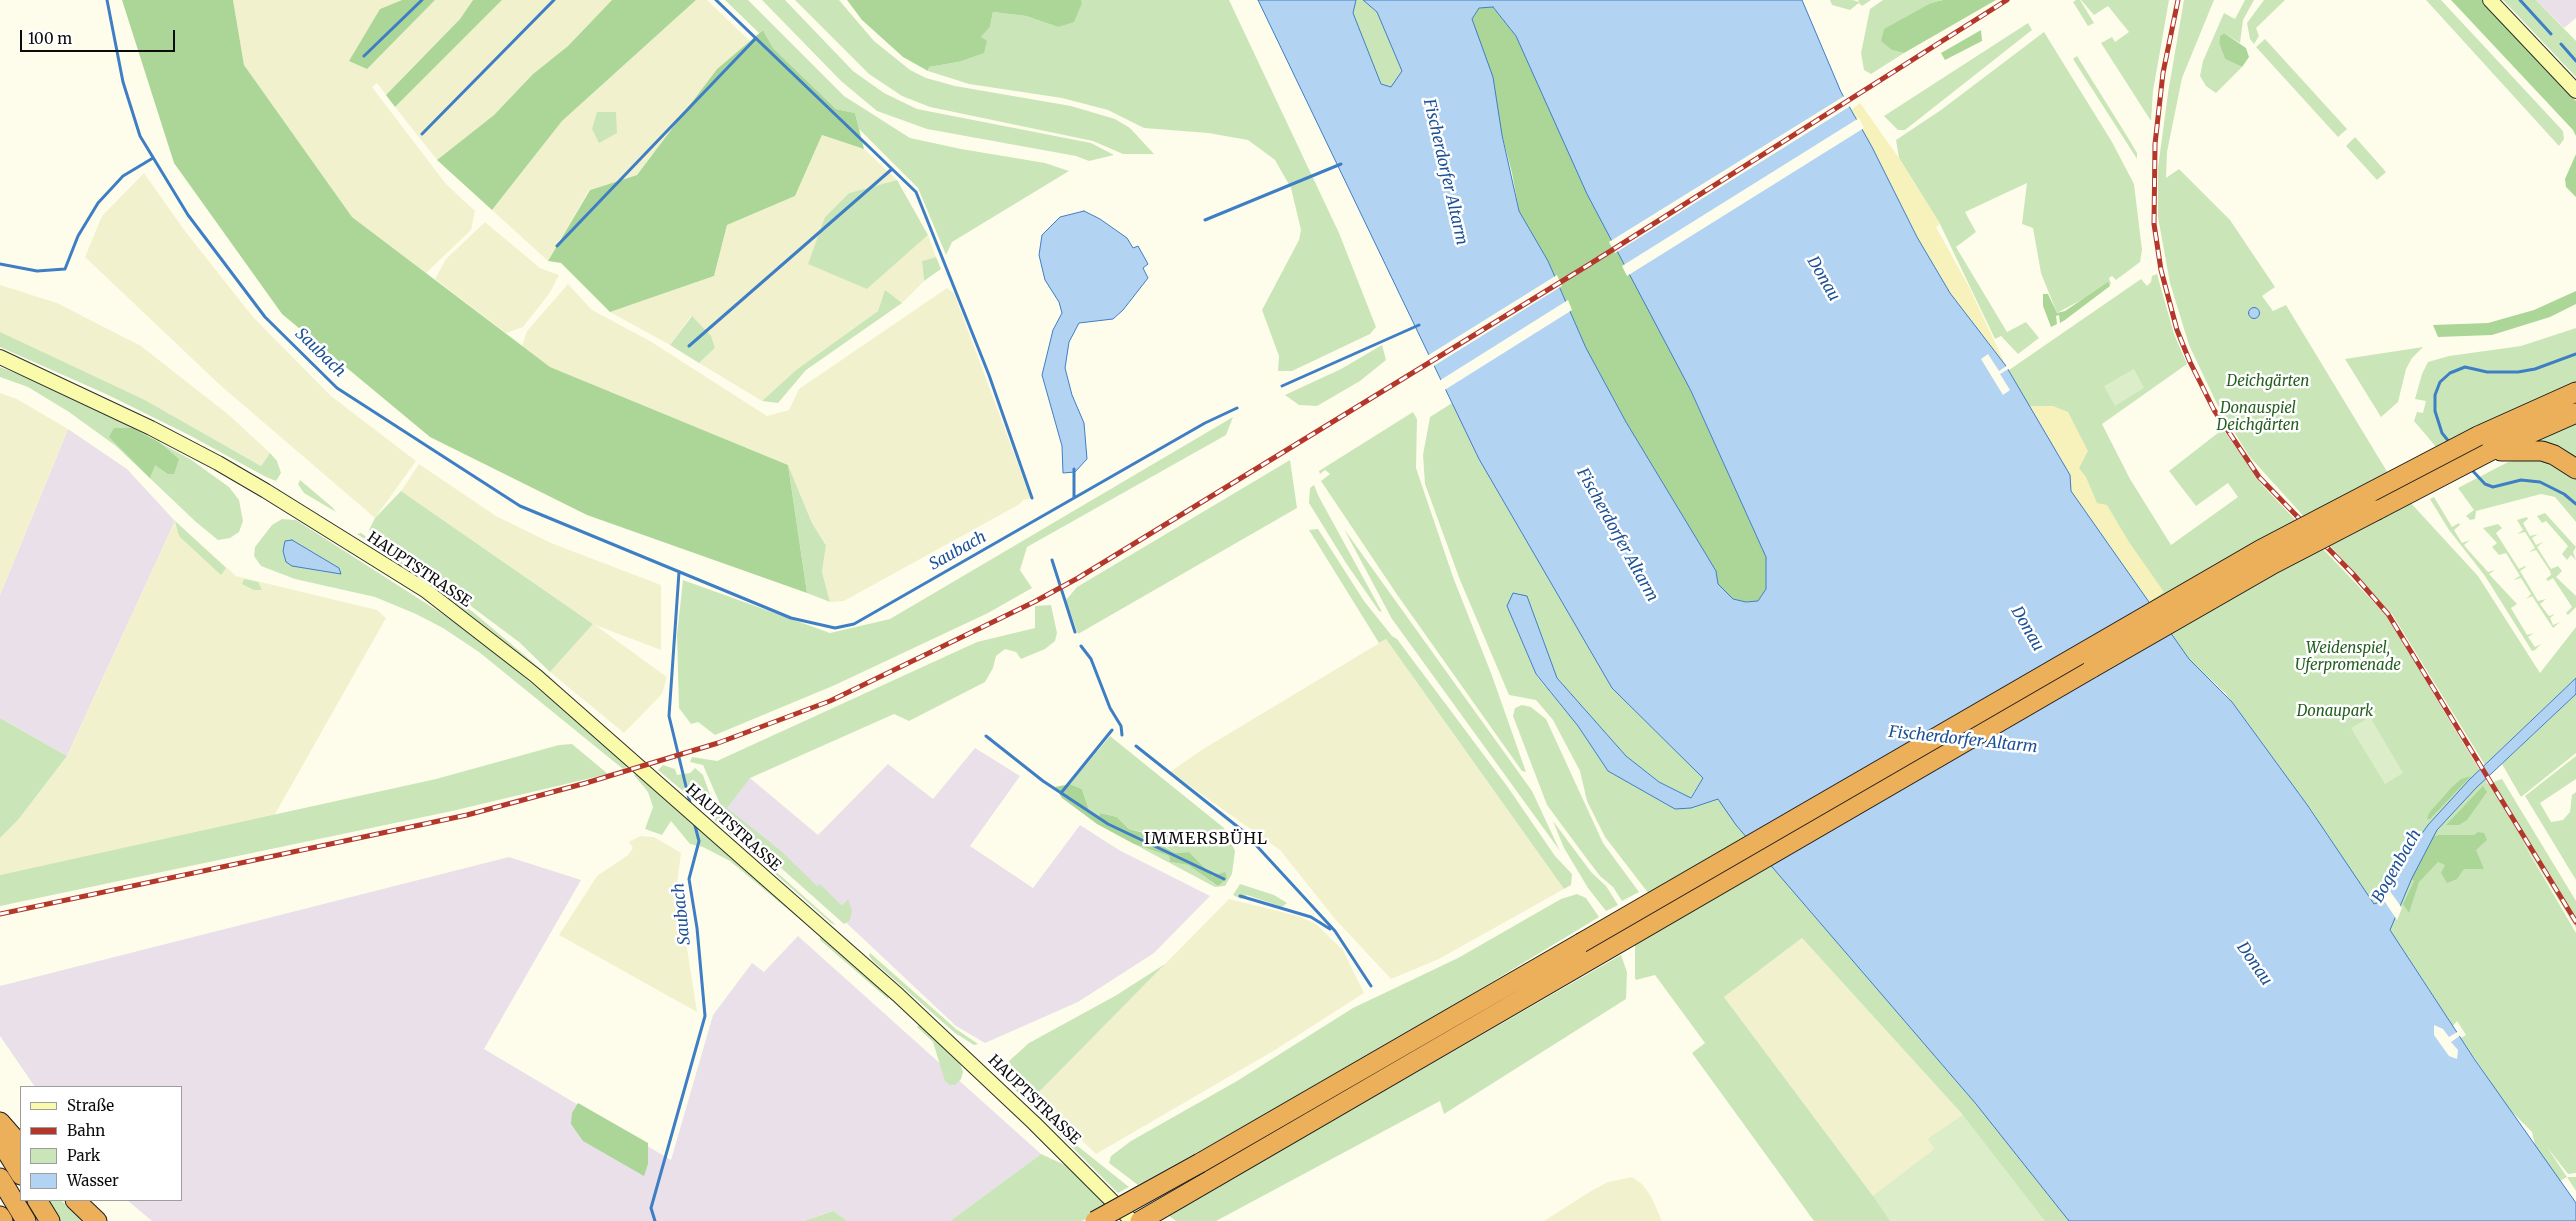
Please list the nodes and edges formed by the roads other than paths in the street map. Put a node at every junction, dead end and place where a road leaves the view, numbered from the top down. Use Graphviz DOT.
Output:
graph roads {
  1 [pos="2490,0"];
  2 [pos="2576,91"];
  3 [pos="0,357"];
  4 [pos="2576,392"];
  5 [pos="2576,413"];
  6 [pos="2490,451"];
  7 [pos="2576,469"];
  8 [pos="1587,950"];
  9 [pos="0,1122"];
  10 [pos="0,1141"];
  11 [pos="20,1145"];
  12 [pos="20,1173"];
  13 [pos="0,1178"];
  14 [pos="37,1201"];
  15 [pos="75,1201"];
  16 [pos="0,1216"];
  17 [pos="3,1221"];
  18 [pos="26,1221"];
  19 [pos="50,1221"];
  20 [pos="97,1221"];
  21 [pos="1095,1221"];
  22 [pos="1132,1221"];
  23 [pos="1140,1221"];
  1 -- 2 [label="main road"];
  3 -- 22 [label="main road, HAUPTSTRASSE"];
  4 -- 8 [label="highway, bridge"];
  5 -- 6 [label="highway"];
  6 -- 7 [label="highway"];
  6 -- 8 [label="highway, bridge"];
  8 -- 21 [label="highway, bridge"];
  8 -- 23 [label="highway"];
  9 -- 11 [label="highway"];
  10 -- 12 [label="highway"];
  13 -- 18 [label="highway"];
  14 -- 19 [label="highway"];
  15 -- 20 [label="highway"];
  16 -- 17 [label="highway"];
}
